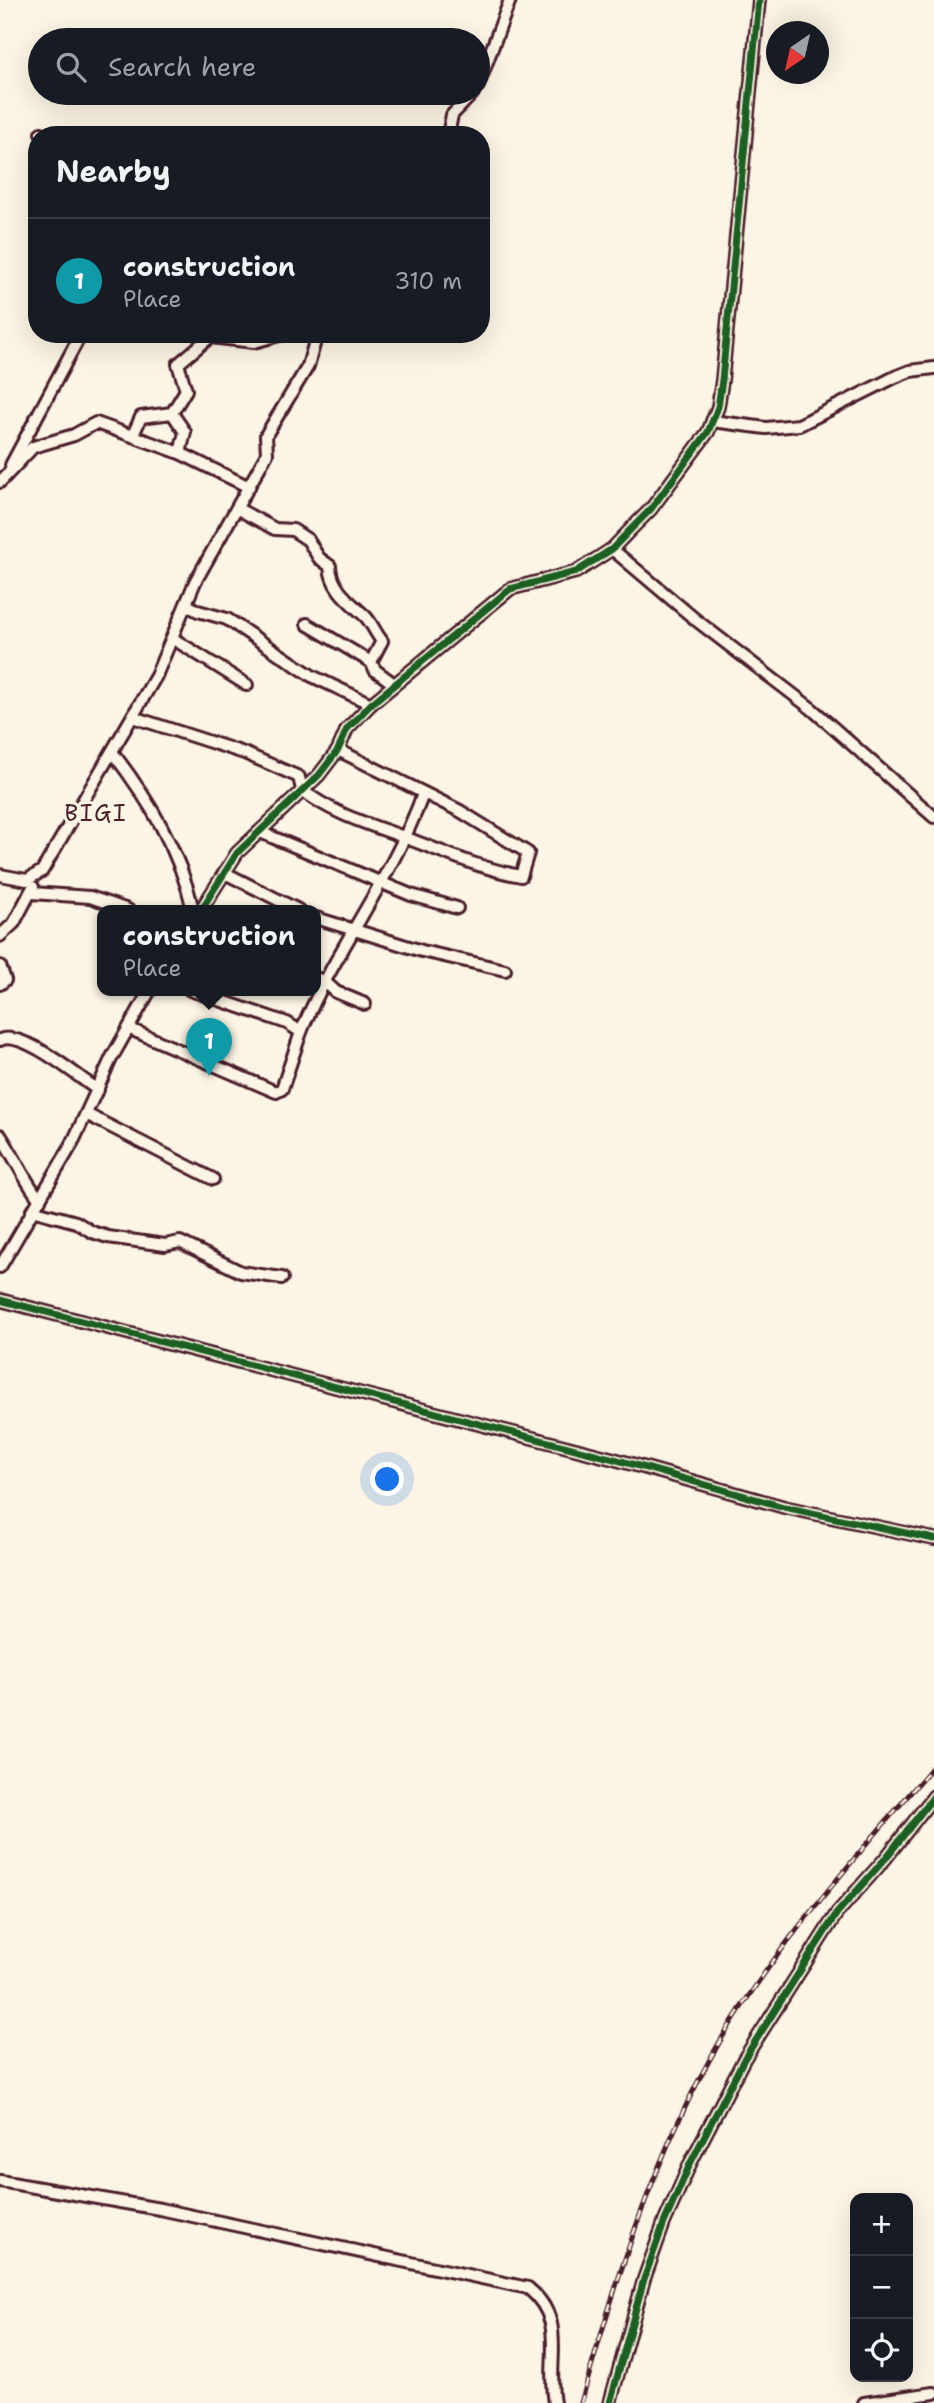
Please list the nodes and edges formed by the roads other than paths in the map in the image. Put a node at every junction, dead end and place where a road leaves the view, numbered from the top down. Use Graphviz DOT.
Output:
graph roads {
  1 [pos="510,0"];
  2 [pos="759,0"];
  3 [pos="490,54"];
  4 [pos="462,105"];
  5 [pos="450,126"];
  6 [pos="76,343"];
  7 [pos="202,343"];
  8 [pos="315,343"];
  9 [pos="934,368"];
  10 [pos="172,413"];
  11 [pos="712,421"];
  12 [pos="133,435"];
  13 [pos="180,453"];
  14 [pos="3,479"];
  15 [pos="249,487"];
  16 [pos="238,509"];
  17 [pos="612,549"];
  18 [pos="187,605"];
  19 [pos="307,624"];
  20 [pos="172,638"];
  21 [pos="371,662"];
  22 [pos="394,684"];
  23 [pos="247,685"];
  24 [pos="371,704"];
  25 [pos="132,717"];
  26 [pos="338,750"];
  27 [pos="113,752"];
  28 [pos="302,790"];
  29 [pos="423,794"];
  30 [pos="934,817"];
  31 [pos="260,832"];
  32 [pos="407,838"];
  33 [pos="225,873"];
  34 [pos="0,875"];
  35 [pos="35,877"];
  36 [pos="383,881"];
  37 [pos="32,892"];
  38 [pos="113,905"];
  39 [pos="192,905"];
  40 [pos="204,905"];
  41 [pos="289,905"];
  42 [pos="457,908"];
  43 [pos="321,920"];
  44 [pos="356,930"];
  45 [pos="0,936"];
  46 [pos="0,966"];
  47 [pos="505,970"];
  48 [pos="321,980"];
  49 [pos="0,985"];
  50 [pos="147,996"];
  51 [pos="207,996"];
  52 [pos="315,996"];
  53 [pos="365,1004"];
  54 [pos="130,1029"];
  55 [pos="301,1032"];
  56 [pos="1,1038"];
  57 [pos="97,1090"];
  58 [pos="86,1114"];
  59 [pos="0,1135"];
  60 [pos="213,1180"];
  61 [pos="40,1200"];
  62 [pos="32,1210"];
  63 [pos="0,1267"];
  64 [pos="282,1278"];
  65 [pos="0,1300"];
  66 [pos="934,1539"];
  67 [pos="934,1796"];
  68 [pos="0,2181"];
  69 [pos="934,2393"];
  70 [pos="554,2403"];
  71 [pos="610,2403"];
  72 [pos="864,2403"];
  1 -- 3 [label="street"];
  2 -- 11 [label="street"];
  4 -- 5 [label="street"];
  6 -- 14 [label="street"];
  7 -- 10 [label="street"];
  8 -- 15 [label="street"];
  9 -- 11 [label="street"];
  10 -- 12 [label="street"];
  10 -- 13 [label="street"];
  11 -- 17 [label="street"];
  12 -- 13 [label="street"];
  12 -- 14 [label="street"];
  13 -- 15 [label="street"];
  15 -- 16 [label="street"];
  16 -- 18 [label="street"];
  16 -- 21 [label="street"];
  17 -- 22 [label="street"];
  17 -- 30 [label="street"];
  18 -- 20 [label="street"];
  18 -- 24 [label="street"];
  19 -- 21 [label="street"];
  20 -- 23 [label="street"];
  20 -- 25 [label="street"];
  21 -- 22 [label="street"];
  22 -- 24 [label="street"];
  24 -- 26 [label="street"];
  25 -- 27 [label="street"];
  25 -- 28 [label="street"];
  26 -- 28 [label="street"];
  26 -- 29 [label="street"];
  27 -- 35 [label="street"];
  27 -- 39 [label="street"];
  28 -- 31 [label="street"];
  28 -- 32 [label="street"];
  29 -- 32 [label="street"];
  29 -- 32 [label="street"];
  31 -- 33 [label="street"];
  31 -- 36 [label="street"];
  32 -- 36 [label="street"];
  33 -- 40 [label="street"];
  33 -- 41 [label="street"];
  34 -- 35 [label="street"];
  35 -- 37 [label="street"];
  36 -- 42 [label="street"];
  36 -- 44 [label="street"];
  37 -- 38 [label="street"];
  37 -- 45 [label="street"];
  43 -- 44 [label="street"];
  44 -- 47 [label="street"];
  44 -- 48 [label="street"];
  46 -- 49 [label="street"];
  48 -- 53 [label="street"];
  50 -- 54 [label="street"];
  51 -- 55 [label="street"];
  52 -- 55 [label="street"];
  54 -- 55 [label="street"];
  54 -- 57 [label="street"];
  56 -- 57 [label="street"];
  57 -- 58 [label="street"];
  58 -- 60 [label="street"];
  58 -- 61 [label="street"];
  59 -- 61 [label="street"];
  61 -- 62 [label="street"];
  62 -- 63 [label="street"];
  62 -- 64 [label="street"];
  65 -- 66 [label="street"];
  67 -- 71 [label="street"];
  68 -- 70 [label="street"];
  69 -- 72 [label="street"];
}
